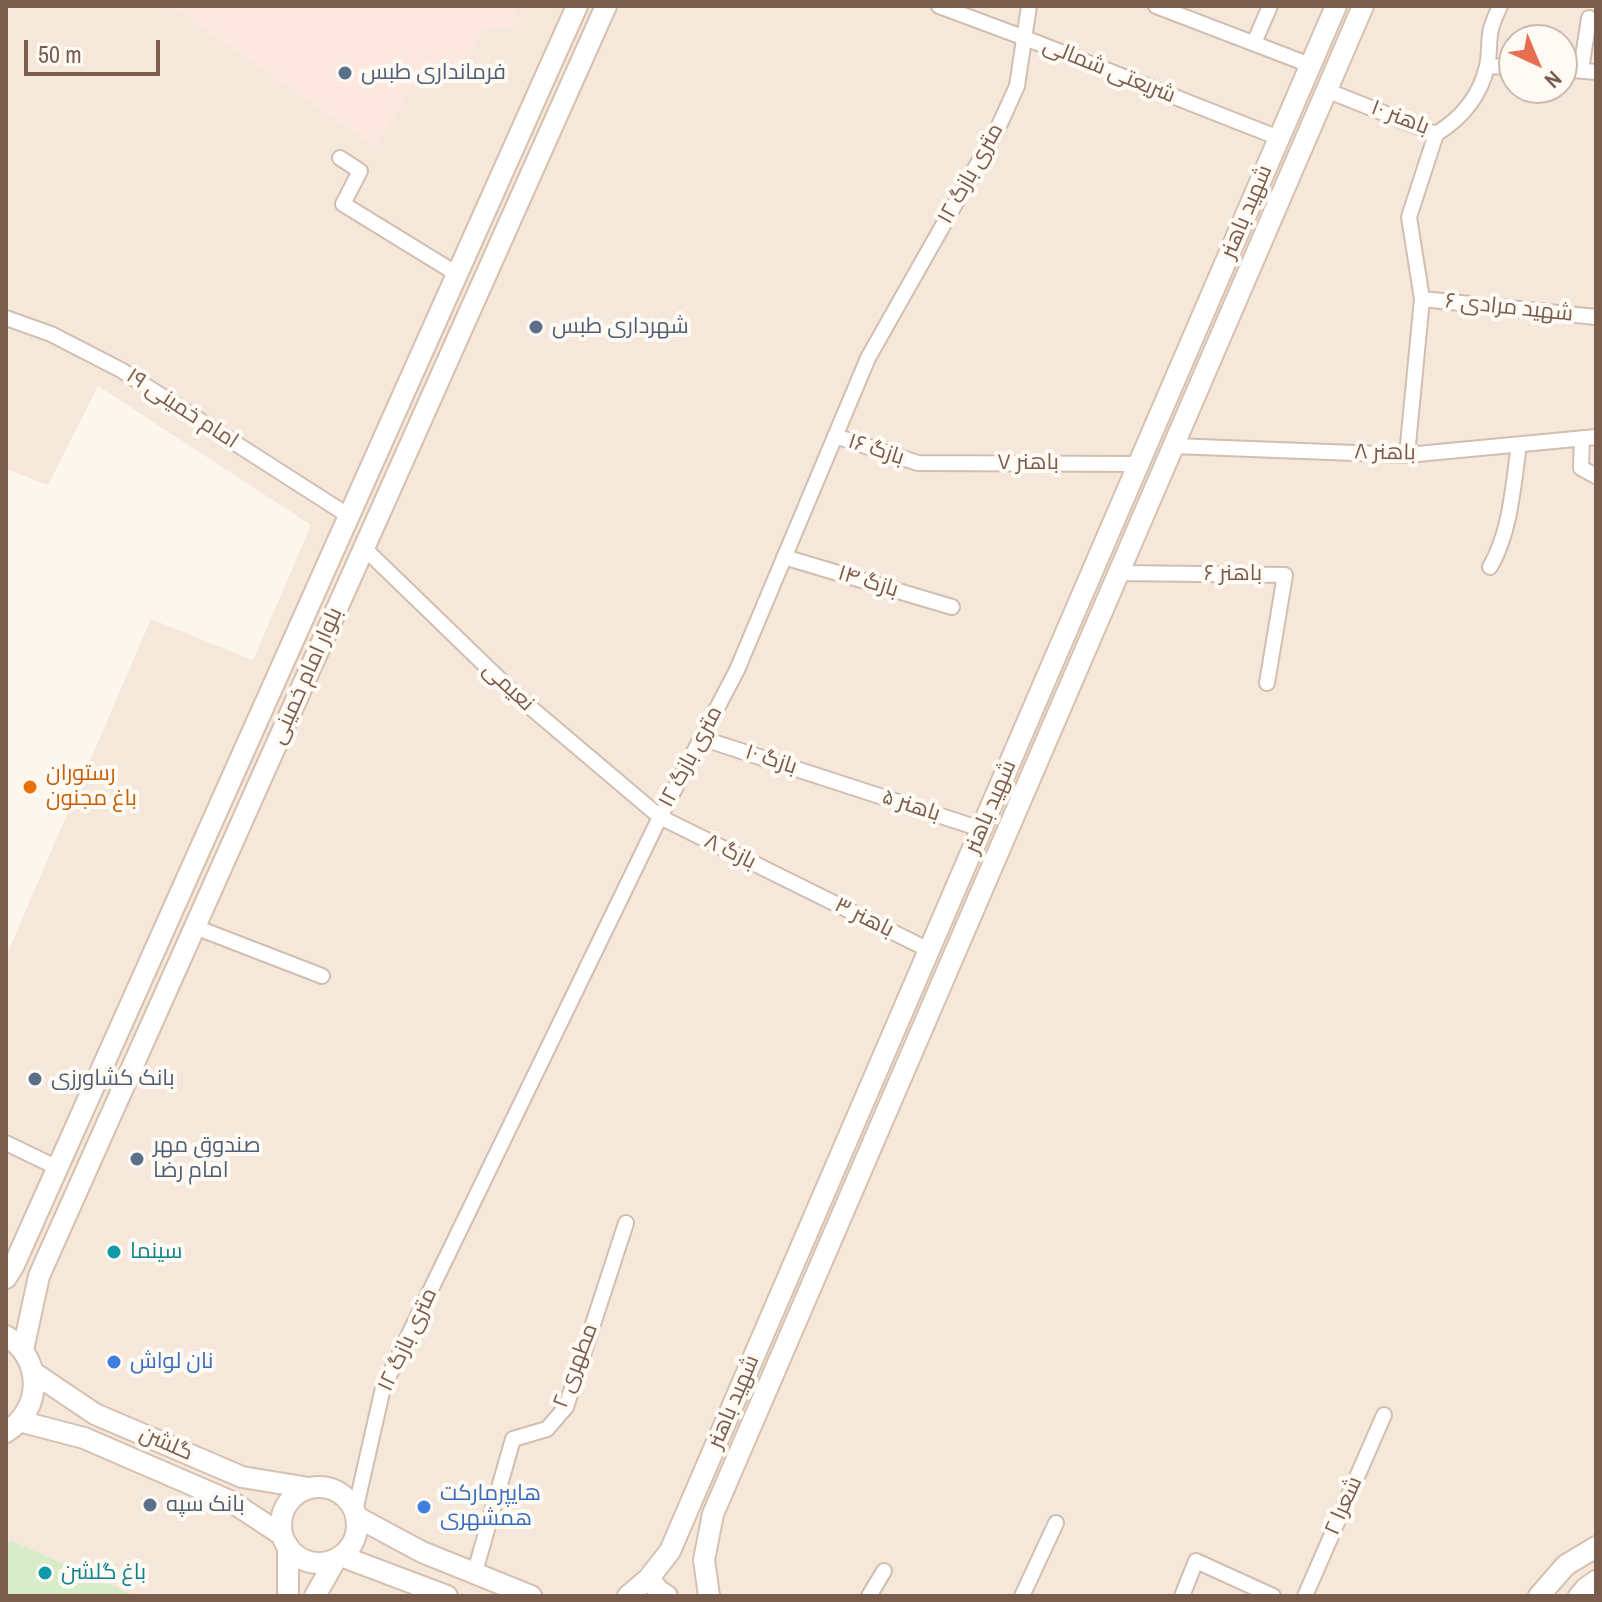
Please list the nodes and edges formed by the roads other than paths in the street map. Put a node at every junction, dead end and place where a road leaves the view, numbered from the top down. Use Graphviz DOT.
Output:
graph roads {
  1 [pos="577,6"];
  2 [pos="606,6"];
  3 [pos="939,6"];
  4 [pos="1029,6"];
  5 [pos="1156,6"];
  6 [pos="1270,6"];
  7 [pos="1336,6"];
  8 [pos="1363,6"];
  9 [pos="1500,6"];
  10 [pos="1589,18"];
  11 [pos="1025,38"];
  12 [pos="1254,43"];
  13 [pos="559,45"];
  14 [pos="584,56"];
  15 [pos="1310,65"];
  16 [pos="1487,66"];
  17 [pos="1498,66"];
  18 [pos="1588,71"];
  19 [pos="1326,90"];
  20 [pos="1436,134"];
  21 [pos="1279,138"];
  22 [pos="340,158"];
  23 [pos="457,274"];
  24 [pos="1422,299"];
  25 [pos="1596,317"];
  26 [pos="6,318"];
  27 [pos="835,436"];
  28 [pos="1589,437"];
  29 [pos="1519,445"];
  30 [pos="1173,446"];
  31 [pos="1407,455"];
  32 [pos="918,463"];
  33 [pos="1138,464"];
  34 [pos="1596,476"];
  35 [pos="349,516"];
  36 [pos="364,548"];
  37 [pos="784,557"];
  38 [pos="1490,567"];
  39 [pos="1118,573"];
  40 [pos="952,607"];
  41 [pos="1267,683"];
  42 [pos="701,738"];
  43 [pos="841,783"];
  44 [pos="660,817"];
  45 [pos="981,829"];
  46 [pos="800,886"];
  47 [pos="195,927"];
  48 [pos="929,950"];
  49 [pos="952,960"];
  50 [pos="322,976"];
  51 [pos="6,1143"];
  52 [pos="58,1168"];
  53 [pos="626,1223"];
  54 [pos="6,1278"];
  55 [pos="6,1336"];
  56 [pos="23,1350"];
  57 [pos="34,1373"];
  58 [pos="1384,1415"];
  59 [pos="13,1426"];
  60 [pos="309,1488"];
  61 [pos="356,1514"];
  62 [pos="1056,1523"];
  63 [pos="285,1541"];
  64 [pos="1596,1547"];
  65 [pos="338,1557"];
  66 [pos="884,1571"];
  67 [pos="474,1575"];
  68 [pos="649,1578"];
  69 [pos="1596,1581"];
  70 [pos="288,1596"];
  71 [pos="315,1596"];
  72 [pos="447,1596"];
  73 [pos="531,1596"];
  74 [pos="628,1596"];
  75 [pos="667,1596"];
  76 [pos="709,1596"];
  77 [pos="869,1596"];
  78 [pos="1022,1596"];
  79 [pos="1182,1596"];
  80 [pos="1273,1596"];
  81 [pos="1305,1596"];
  82 [pos="1539,1596"];
  83 [pos="1579,1596"];
  1 -- 13 [label="main road, بلوار امام خمینی"];
  2 -- 14 [label="main road, بلوار امام خمینی"];
  3 -- 11 [label="street, شریعتی شمالی"];
  4 -- 11 [label="street, ۱۲ متری بازگ"];
  5 -- 12 [label="street"];
  6 -- 12 [label="street"];
  7 -- 15 [label="main road, شهید باهنر"];
  8 -- 19 [label="main road, شهید باهنر"];
  9 -- 16 [label="street, باهنر ۱۰"];
  10 -- 18 [label="street"];
  11 -- 21 [label="street, شریعتی شمالی"];
  11 -- 27 [label="street, ۱۲ متری بازگ"];
  12 -- 15 [label="street"];
  13 -- 14 [label="main road"];
  13 -- 23 [label="main road, بلوار امام خمینی"];
  14 -- 36 [label="main road, بلوار امام خمینی"];
  15 -- 21 [label="main road, شهید باهنر"];
  16 -- 17 [label="street"];
  16 -- 20 [label="street, باهنر ۱۰"];
  19 -- 20 [label="street, باهنر ۱۰"];
  19 -- 30 [label="main road, شهید باهنر"];
  20 -- 24 [label="street"];
  21 -- 33 [label="main road, شهید باهنر"];
  22 -- 23 [label="street"];
  23 -- 35 [label="main road, بلوار امام خمینی"];
  24 -- 25 [label="street, شهید مرادی ۶"];
  24 -- 31 [label="street"];
  26 -- 35 [label="street, امام خمینی ۱۹"];
  27 -- 32 [label="street, بازگ ۱۶"];
  27 -- 37 [label="street, ۱۲ متری بازگ"];
  28 -- 29 [label="street, باهنر ۸"];
  28 -- 34 [label="street"];
  29 -- 31 [label="street, باهنر ۸"];
  29 -- 38 [label="street"];
  30 -- 31 [label="street, باهنر ۸"];
  30 -- 39 [label="main road, شهید باهنر"];
  32 -- 33 [label="street, باهنر ۷"];
  33 -- 45 [label="main road, شهید باهنر"];
  35 -- 52 [label="main road, بلوار امام خمینی"];
  36 -- 44 [label="street, نعیمی"];
  36 -- 47 [label="main road, بلوار امام خمینی"];
  37 -- 40 [label="street, بازگ ۱۴"];
  37 -- 42 [label="street, ۱۲ متری بازگ"];
  39 -- 41 [label="street, باهنر ۶"];
  39 -- 49 [label="main road, شهید باهنر"];
  42 -- 43 [label="street, بازگ ۱۰"];
  42 -- 44 [label="street, ۱۲ متری بازگ"];
  43 -- 45 [label="street, باهنر ۵"];
  44 -- 46 [label="street, بازگ ۸"];
  44 -- 61 [label="street, ۱۲ متری بازگ"];
  45 -- 48 [label="main road, شهید باهنر"];
  46 -- 48 [label="street, باهنر ۳"];
  47 -- 50 [label="street"];
  47 -- 56 [label="main road, بلوار امام خمینی"];
  48 -- 49 [label="main road"];
  48 -- 68 [label="main road, شهید باهنر"];
  49 -- 76 [label="main road, شهید باهنر"];
  51 -- 52 [label="street"];
  52 -- 54 [label="main road, بلوار امام خمینی"];
  53 -- 67 [label="street, مطهری ۲"];
  55 -- 56 [label="main road"];
  56 -- 57 [label="main road"];
  57 -- 59 [label="main road"];
  57 -- 60 [label="main road, گلشن"];
  58 -- 81 [label="street, شعرا ۲"];
  59 -- 63 [label="main road, گلشن"];
  60 -- 61 [label="main road"];
  60 -- 63 [label="main road"];
  61 -- 65 [label="main road"];
  61 -- 67 [label="main road"];
  62 -- 78 [label="street"];
  63 -- 65 [label="main road"];
  63 -- 70 [label="main road"];
  64 -- 82 [label="main road"];
  65 -- 71 [label="main road"];
  65 -- 72 [label="main road"];
  66 -- 77 [label="street"];
  67 -- 73 [label="main road"];
  68 -- 74 [label="main road, شهید باهنر"];
  68 -- 75 [label="main road"];
  69 -- 83 [label="main road"];
  79 -- 80 [label="street"];
}
